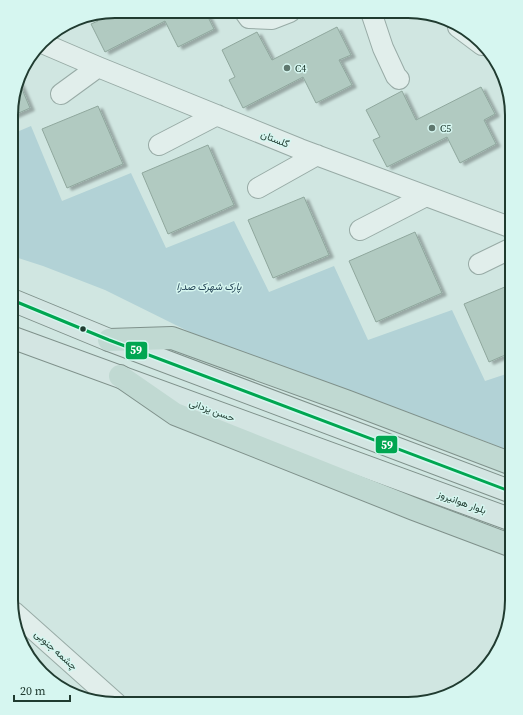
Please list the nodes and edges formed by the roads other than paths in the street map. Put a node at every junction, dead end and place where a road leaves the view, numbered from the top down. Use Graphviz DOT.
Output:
graph roads {
  1 [pos="249,18"];
  2 [pos="275,18"];
  3 [pos="373,18"];
  4 [pos="50,43"];
  5 [pos="98,67"];
  6 [pos="399,79"];
  7 [pos="61,94"];
  8 [pos="217,115"];
  9 [pos="159,145"];
  10 [pos="317,155"];
  11 [pos="258,188"];
  12 [pos="426,196"];
  13 [pos="505,225"];
  14 [pos="360,230"];
  15 [pos="505,251"];
  16 [pos="479,264"];
  17 [pos="18,302"];
  18 [pos="18,338"];
  19 [pos="109,340"];
  20 [pos="120,376"];
  21 [pos="505,461"];
  22 [pos="413,484"];
  23 [pos="505,489"];
  24 [pos="505,517"];
  25 [pos="505,543"];
  26 [pos="20,617"];
  27 [pos="109,696"];
  1 -- 2 [label="street"];
  3 -- 6 [label="street"];
  4 -- 5 [label="street, گلستان"];
  5 -- 7 [label="street"];
  5 -- 8 [label="street, گلستان"];
  8 -- 9 [label="street"];
  8 -- 10 [label="street, گلستان"];
  10 -- 11 [label="street"];
  10 -- 12 [label="street, گلستان"];
  12 -- 13 [label="street, گلستان"];
  12 -- 14 [label="street"];
  15 -- 16 [label="street"];
  17 -- 19 [label="main road"];
  18 -- 20 [label="main road, حسن یزدانی"];
  19 -- 21 [label="highway"];
  19 -- 23 [label="main road"];
  20 -- 22 [label="main road, حسن یزدانی"];
  20 -- 25 [label="highway"];
  22 -- 24 [label="main road, بلوار هوانیروز"];
  26 -- 27 [label="street, چشمه جنوبی"];
}
